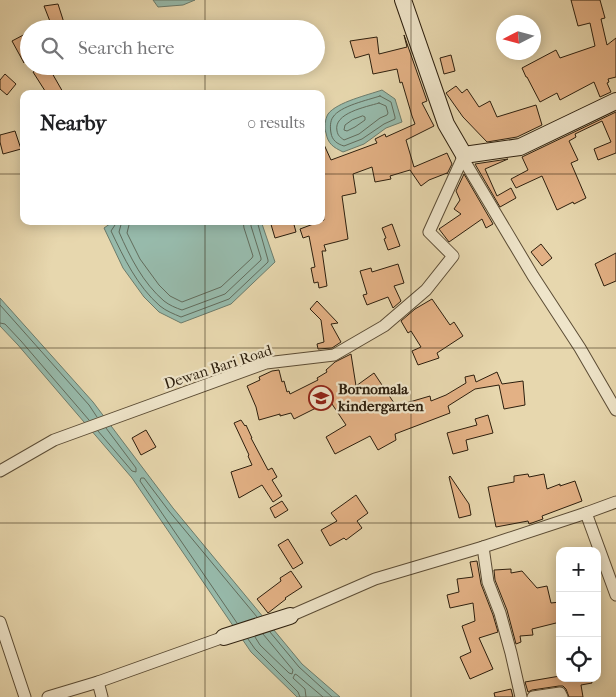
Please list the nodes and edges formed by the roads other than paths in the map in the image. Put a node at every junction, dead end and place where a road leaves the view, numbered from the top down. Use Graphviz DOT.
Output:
graph roads {
  1 [pos="402,0"];
  2 [pos="616,101"];
  3 [pos="463,156"];
  4 [pos="616,410"];
  5 [pos="0,471"];
  6 [pos="616,502"];
  7 [pos="586,513"];
  8 [pos="483,547"];
  9 [pos="616,595"];
  10 [pos="290,616"];
  11 [pos="0,622"];
  12 [pos="224,636"];
  13 [pos="98,682"];
  14 [pos="25,697"];
  15 [pos="48,697"];
  16 [pos="102,697"];
  17 [pos="521,697"];
  18 [pos="533,697"];
  19 [pos="562,697"];
  1 -- 3 [label="main road"];
  2 -- 3 [label="main road"];
  3 -- 4 [label="street"];
  3 -- 5 [label="street, Dewan Bari Road"];
  6 -- 7 [label="street"];
  7 -- 8 [label="street"];
  7 -- 9 [label="street"];
  8 -- 10 [label="street"];
  8 -- 17 [label="street"];
  10 -- 12 [label="main road"];
  11 -- 14 [label="street"];
  12 -- 13 [label="street"];
  13 -- 15 [label="street"];
  13 -- 16 [label="street"];
  18 -- 19 [label="street"];
}
